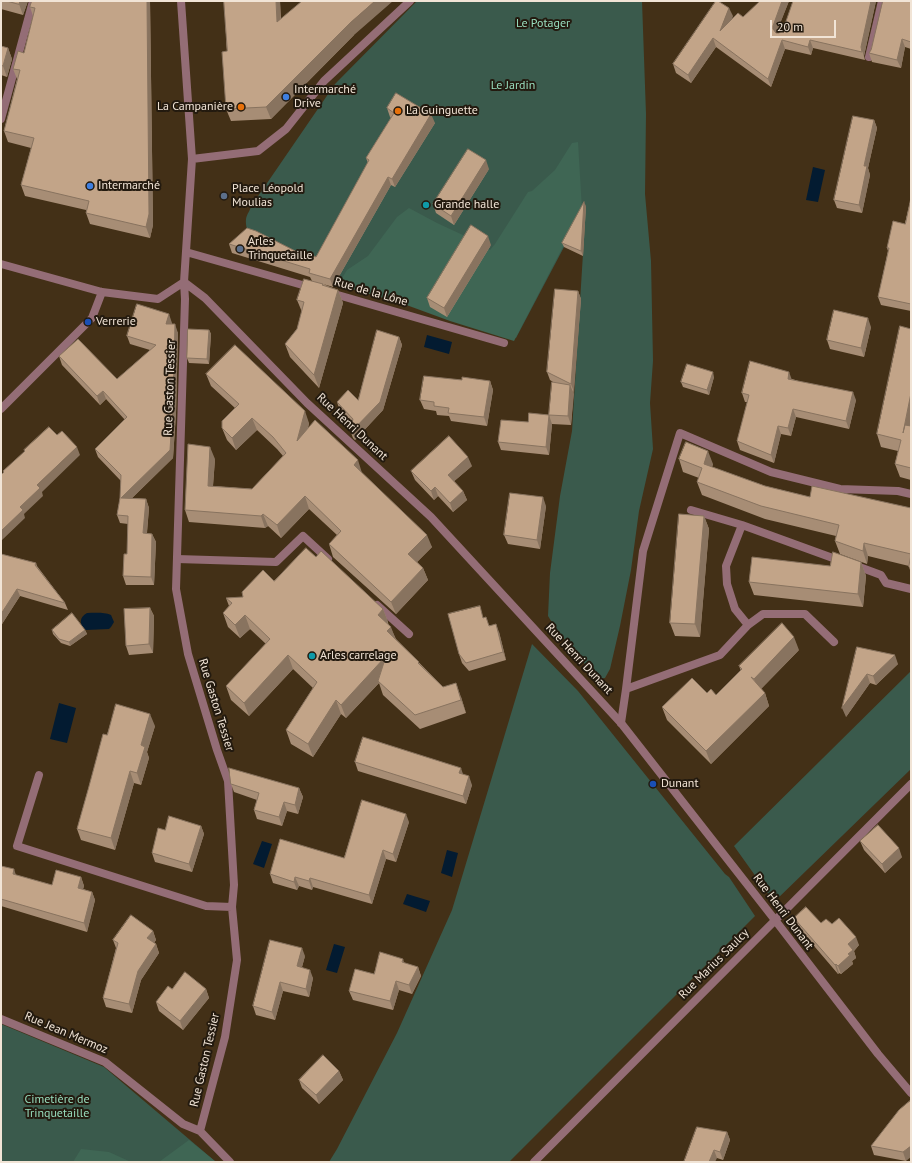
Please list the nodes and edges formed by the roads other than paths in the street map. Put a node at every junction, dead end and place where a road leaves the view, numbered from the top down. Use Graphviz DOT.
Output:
graph roads {
  1 [pos="33,1"];
  2 [pos="182,1"];
  3 [pos="410,1"];
  4 [pos="882,1"];
  5 [pos="869,57"];
  6 [pos="1,119"];
  7 [pos="192,159"];
  8 [pos="186,252"];
  9 [pos="1,264"];
  10 [pos="184,282"];
  11 [pos="102,292"];
  12 [pos="504,343"];
  13 [pos="1,409"];
  14 [pos="911,494"];
  15 [pos="691,510"];
  16 [pos="742,525"];
  17 [pos="176,559"];
  18 [pos="336,567"];
  19 [pos="911,589"];
  20 [pos="370,598"];
  21 [pos="748,625"];
  22 [pos="409,634"];
  23 [pos="834,642"];
  24 [pos="626,689"];
  25 [pos="621,723"];
  26 [pos="39,775"];
  27 [pos="911,784"];
  28 [pos="232,907"];
  29 [pos="775,920"];
  30 [pos="1,1019"];
  31 [pos="911,1093"];
  32 [pos="200,1131"];
  33 [pos="230,1162"];
  34 [pos="534,1162"];
  1 -- 6 [label="street"];
  2 -- 7 [label="street"];
  3 -- 7 [label="street"];
  4 -- 5 [label="street"];
  7 -- 8 [label="street"];
  8 -- 10 [label="street"];
  8 -- 12 [label="street, Rue de la Lône"];
  9 -- 11 [label="street"];
  10 -- 11 [label="street"];
  10 -- 17 [label="street, Rue Gaston Tessier"];
  10 -- 25 [label="street, Rue Henri Dunant"];
  11 -- 13 [label="street"];
  14 -- 24 [label="street"];
  15 -- 16 [label="street"];
  16 -- 19 [label="street"];
  16 -- 21 [label="street"];
  17 -- 18 [label="street"];
  17 -- 28 [label="street, Rue Gaston Tessier"];
  20 -- 22 [label="street"];
  21 -- 23 [label="street"];
  21 -- 24 [label="street"];
  24 -- 25 [label="street"];
  25 -- 29 [label="street, Rue Henri Dunant"];
  26 -- 28 [label="street"];
  27 -- 29 [label="street, Rue Marius Saulcy"];
  28 -- 32 [label="street, Rue Gaston Tessier"];
  29 -- 31 [label="street, Rue Henri Dunant"];
  29 -- 34 [label="street, Rue Marius Saulcy"];
  30 -- 32 [label="street, Rue Jean Mermoz"];
  32 -- 33 [label="street, Rue Jean Mermoz"];
}
